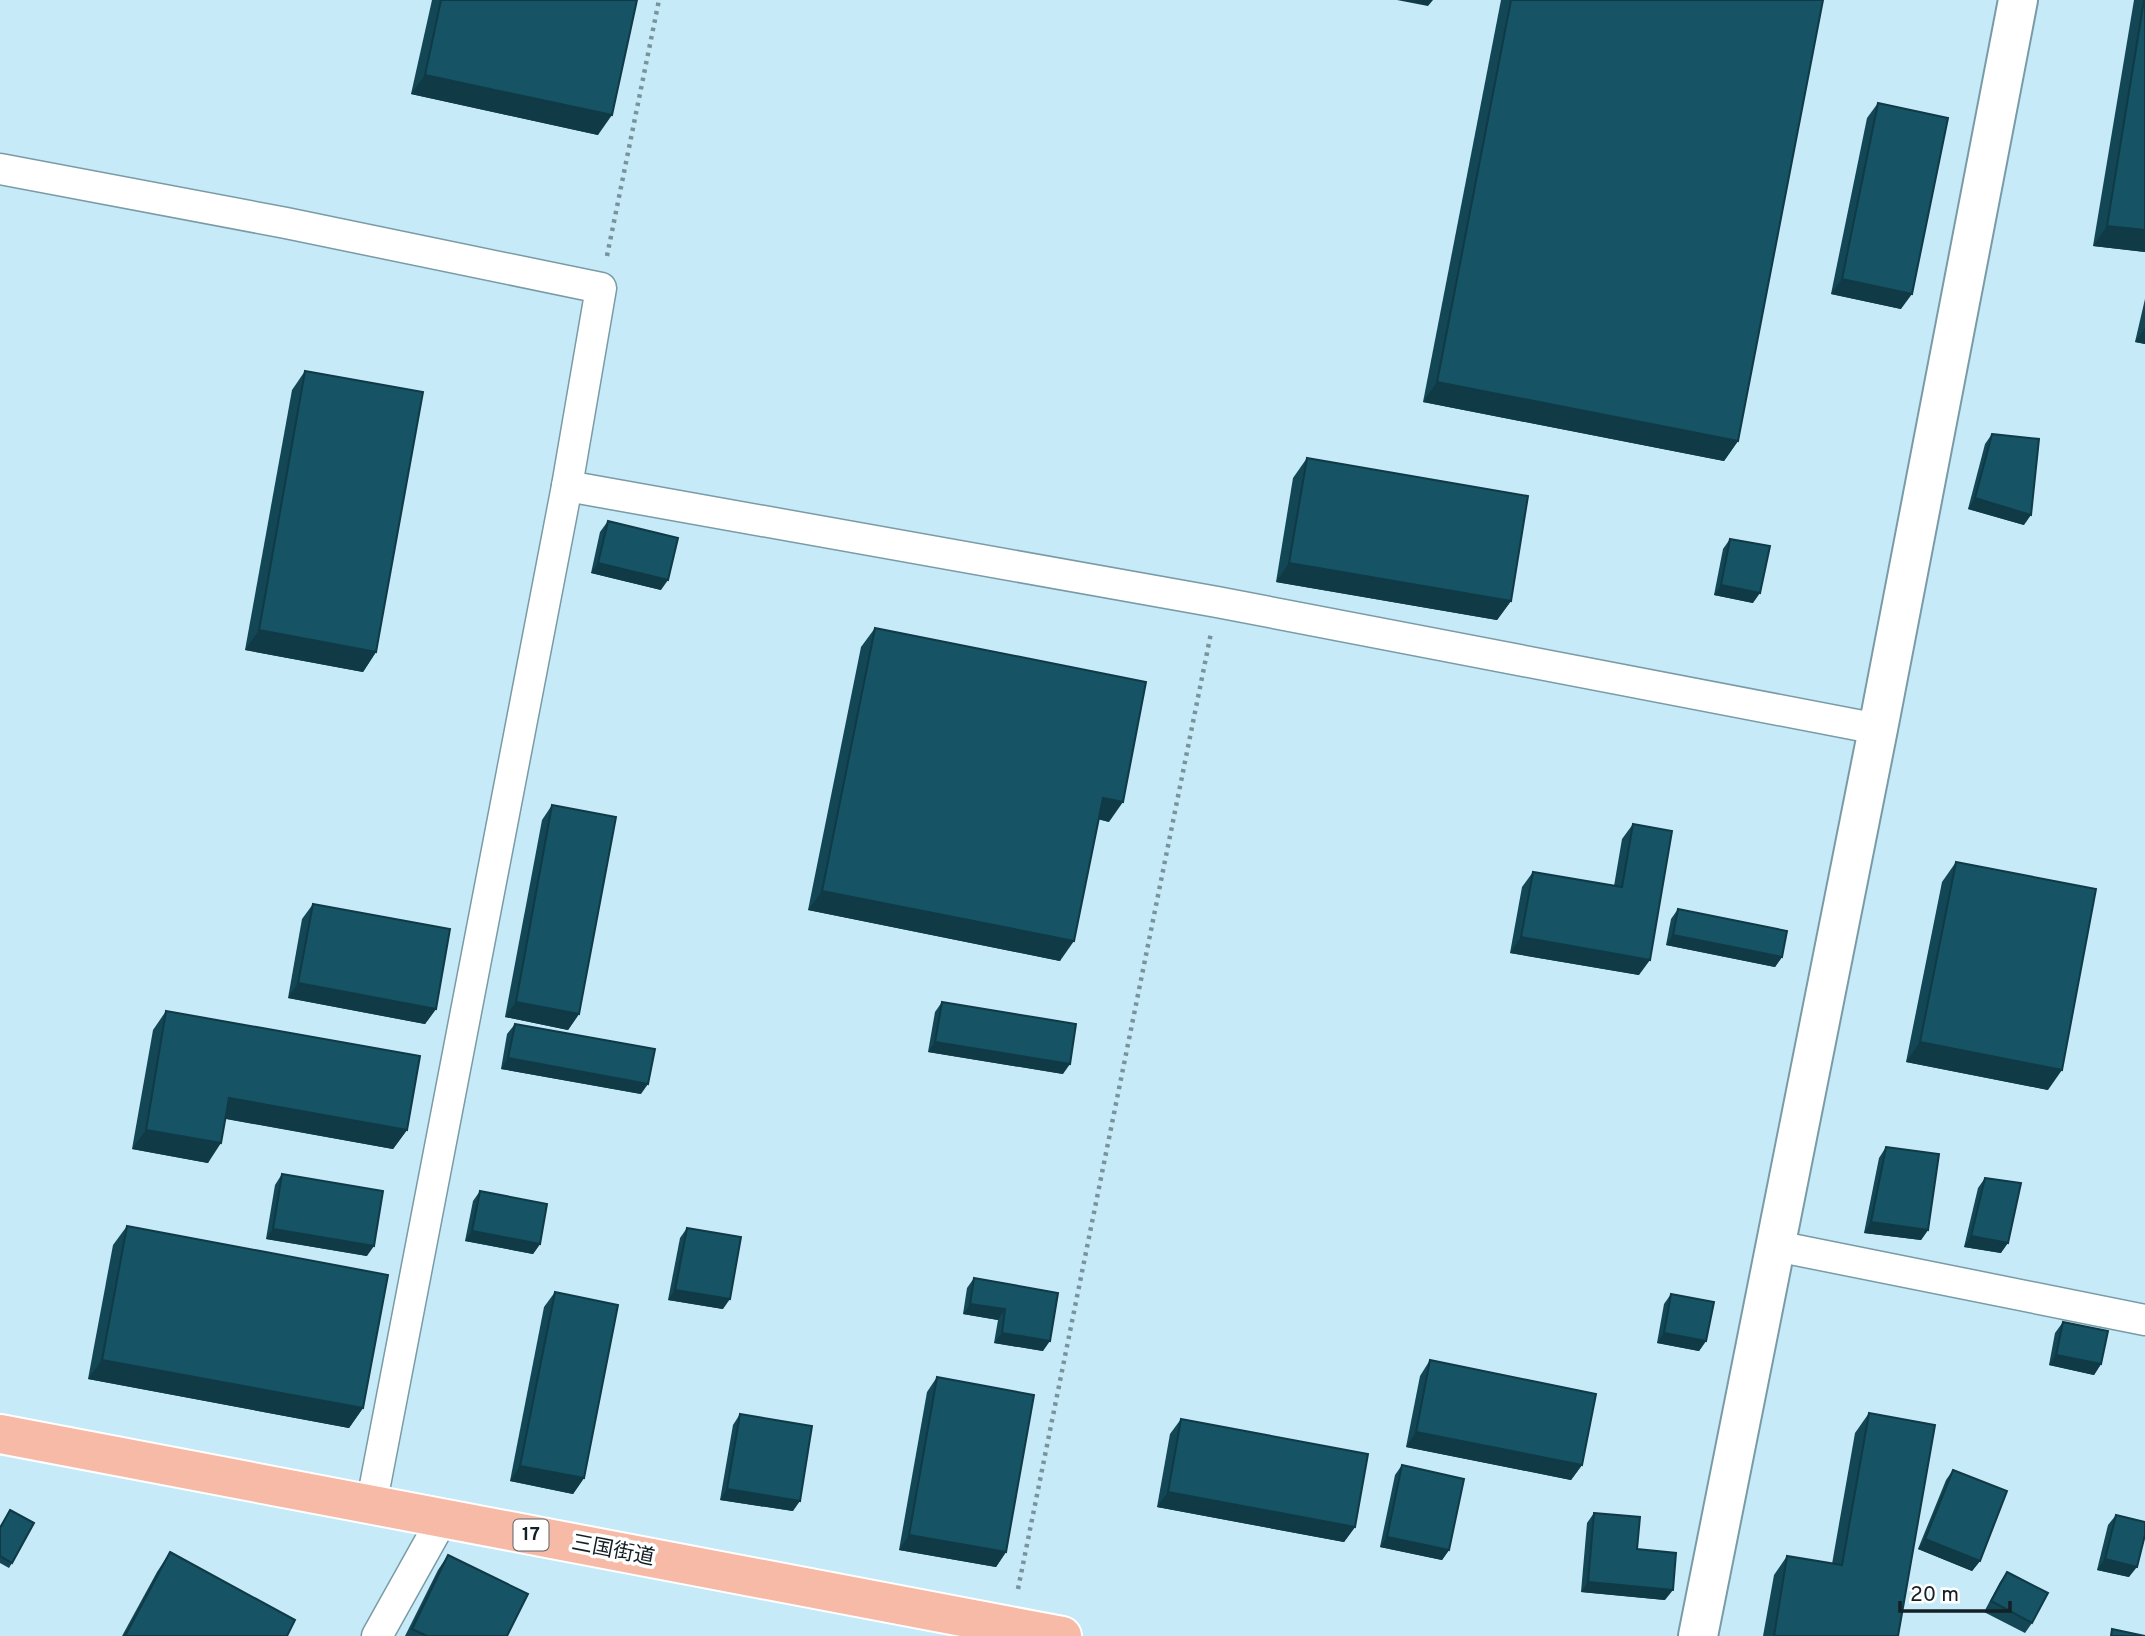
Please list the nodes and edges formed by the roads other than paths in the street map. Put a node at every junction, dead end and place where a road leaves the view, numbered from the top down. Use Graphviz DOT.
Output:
graph roads {
  1 [pos="2018,0"];
  2 [pos="0,169"];
  3 [pos="567,486"];
  4 [pos="1878,729"];
  5 [pos="1776,1247"];
  6 [pos="2145,1320"];
  7 [pos="0,1434"];
  8 [pos="371,1506"];
  9 [pos="443,1518"];
  10 [pos="377,1636"];
  11 [pos="1062,1636"];
  12 [pos="1698,1636"];
  1 -- 4 [label="street"];
  2 -- 3 [label="street"];
  3 -- 4 [label="street"];
  3 -- 8 [label="street"];
  4 -- 5 [label="street"];
  5 -- 6 [label="street"];
  5 -- 12 [label="street"];
  7 -- 8 [label="highway, 三国街道 / 17"];
  8 -- 9 [label="highway, 三国街道 / 17"];
  9 -- 10 [label="street"];
  9 -- 11 [label="highway, 三国街道 / 17"];
}
